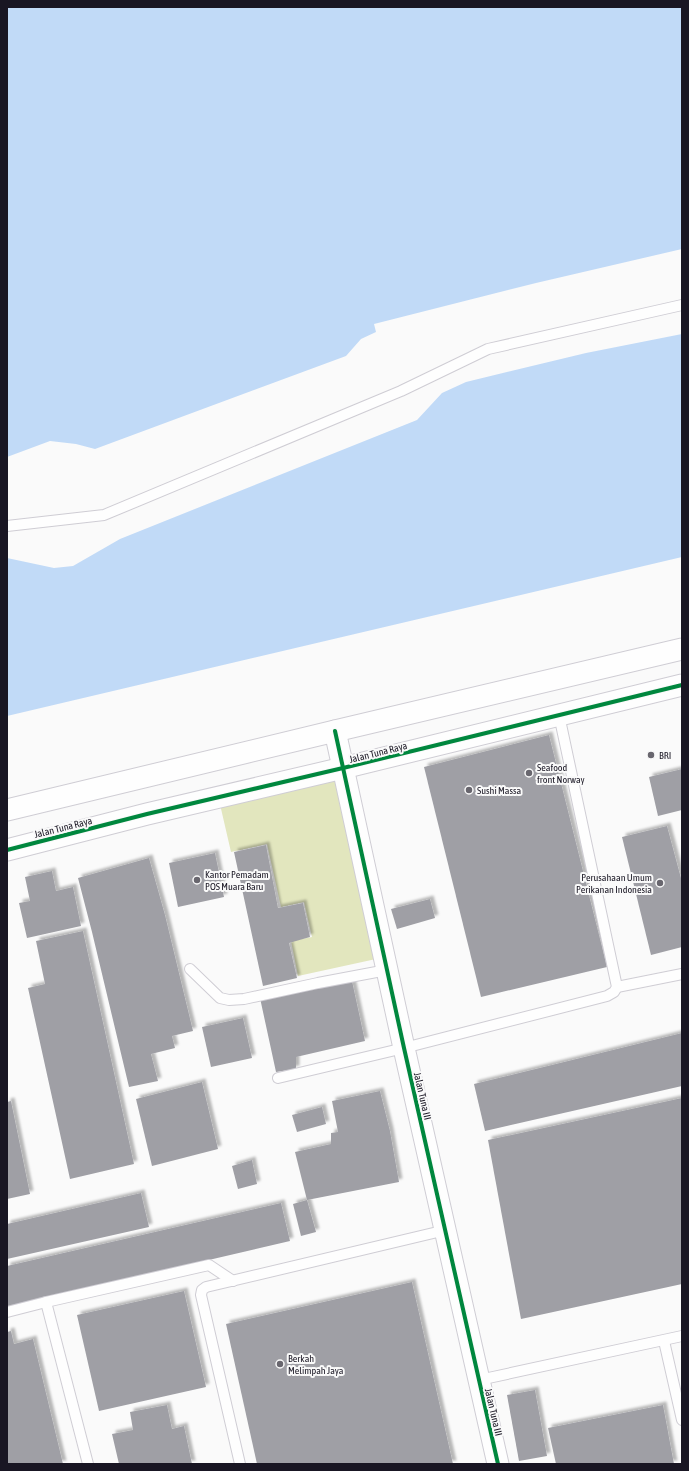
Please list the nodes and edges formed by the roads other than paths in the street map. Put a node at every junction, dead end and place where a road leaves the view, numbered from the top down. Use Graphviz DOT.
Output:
graph roads {
  1 [pos="682,305"];
  2 [pos="7,526"];
  3 [pos="682,650"];
  4 [pos="682,685"];
  5 [pos="559,715"];
  6 [pos="335,731"];
  7 [pos="344,768"];
  8 [pos="7,810"];
  9 [pos="7,848"];
  10 [pos="190,969"];
  11 [pos="387,970"];
  12 [pos="682,974"];
  13 [pos="617,987"];
  14 [pos="404,1048"];
  15 [pos="278,1078"];
  16 [pos="446,1230"];
  17 [pos="233,1281"];
  18 [pos="46,1302"];
  19 [pos="7,1312"];
  20 [pos="682,1336"];
  21 [pos="664,1341"];
  22 [pos="479,1380"];
  23 [pos="682,1420"];
  24 [pos="88,1464"];
  25 [pos="240,1464"];
  26 [pos="498,1464"];
  1 -- 2 [label="lane"];
  3 -- 6 [label="street"];
  4 -- 5 [label="street, Jalan Tuna Raya"];
  5 -- 7 [label="street, Jalan Tuna Raya"];
  5 -- 13 [label="lane"];
  6 -- 7 [label="street, Jalan Tuna III"];
  6 -- 8 [label="street"];
  7 -- 9 [label="street, Jalan Tuna Raya"];
  7 -- 11 [label="street, Jalan Tuna III"];
  10 -- 11 [label="lane"];
  11 -- 14 [label="street, Jalan Tuna III"];
  12 -- 13 [label="lane"];
  13 -- 14 [label="lane"];
  14 -- 15 [label="lane"];
  14 -- 16 [label="street, Jalan Tuna III"];
  16 -- 17 [label="lane"];
  16 -- 22 [label="street, Jalan Tuna III"];
  17 -- 18 [label="lane"];
  17 -- 25 [label="lane"];
  18 -- 19 [label="lane"];
  18 -- 24 [label="lane"];
  20 -- 21 [label="lane"];
  21 -- 22 [label="lane"];
  21 -- 23 [label="lane"];
  22 -- 26 [label="street, Jalan Tuna III"];
}
